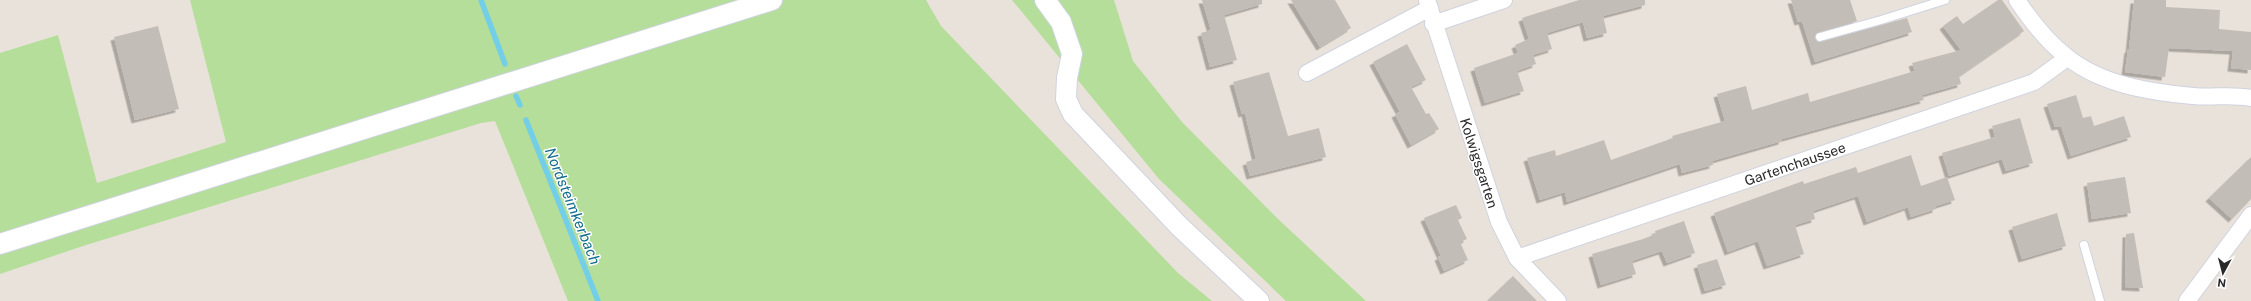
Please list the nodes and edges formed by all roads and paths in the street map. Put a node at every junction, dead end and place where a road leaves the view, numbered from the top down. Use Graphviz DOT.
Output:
graph roads {
  1 [pos="772,0"];
  2 [pos="1045,0"];
  3 [pos="1504,0"];
  4 [pos="1945,0"];
  5 [pos="2017,0"];
  6 [pos="1430,11"];
  7 [pos="1820,37"];
  8 [pos="2067,58"];
  9 [pos="1307,73"];
  10 [pos="2251,98"];
  11 [pos="2251,215"];
  12 [pos="0,244"];
  13 [pos="2084,245"];
  14 [pos="1517,258"];
  15 [pos="1259,301"];
  16 [pos="1558,301"];
  17 [pos="2100,301"];
  18 [pos="2187,301"];
  1 -- 12 [label="street"];
  2 -- 15 [label="street"];
  3 -- 6 [label="street"];
  4 -- 7 [label="lane"];
  5 -- 8 [label="street"];
  6 -- 9 [label="street"];
  6 -- 14 [label="street, Kolwigsgarten"];
  8 -- 10 [label="street"];
  8 -- 14 [label="street, Gartenchaussee"];
  11 -- 18 [label="street"];
  13 -- 17 [label="lane"];
  14 -- 16 [label="street, Kolwigsgarten"];
}
